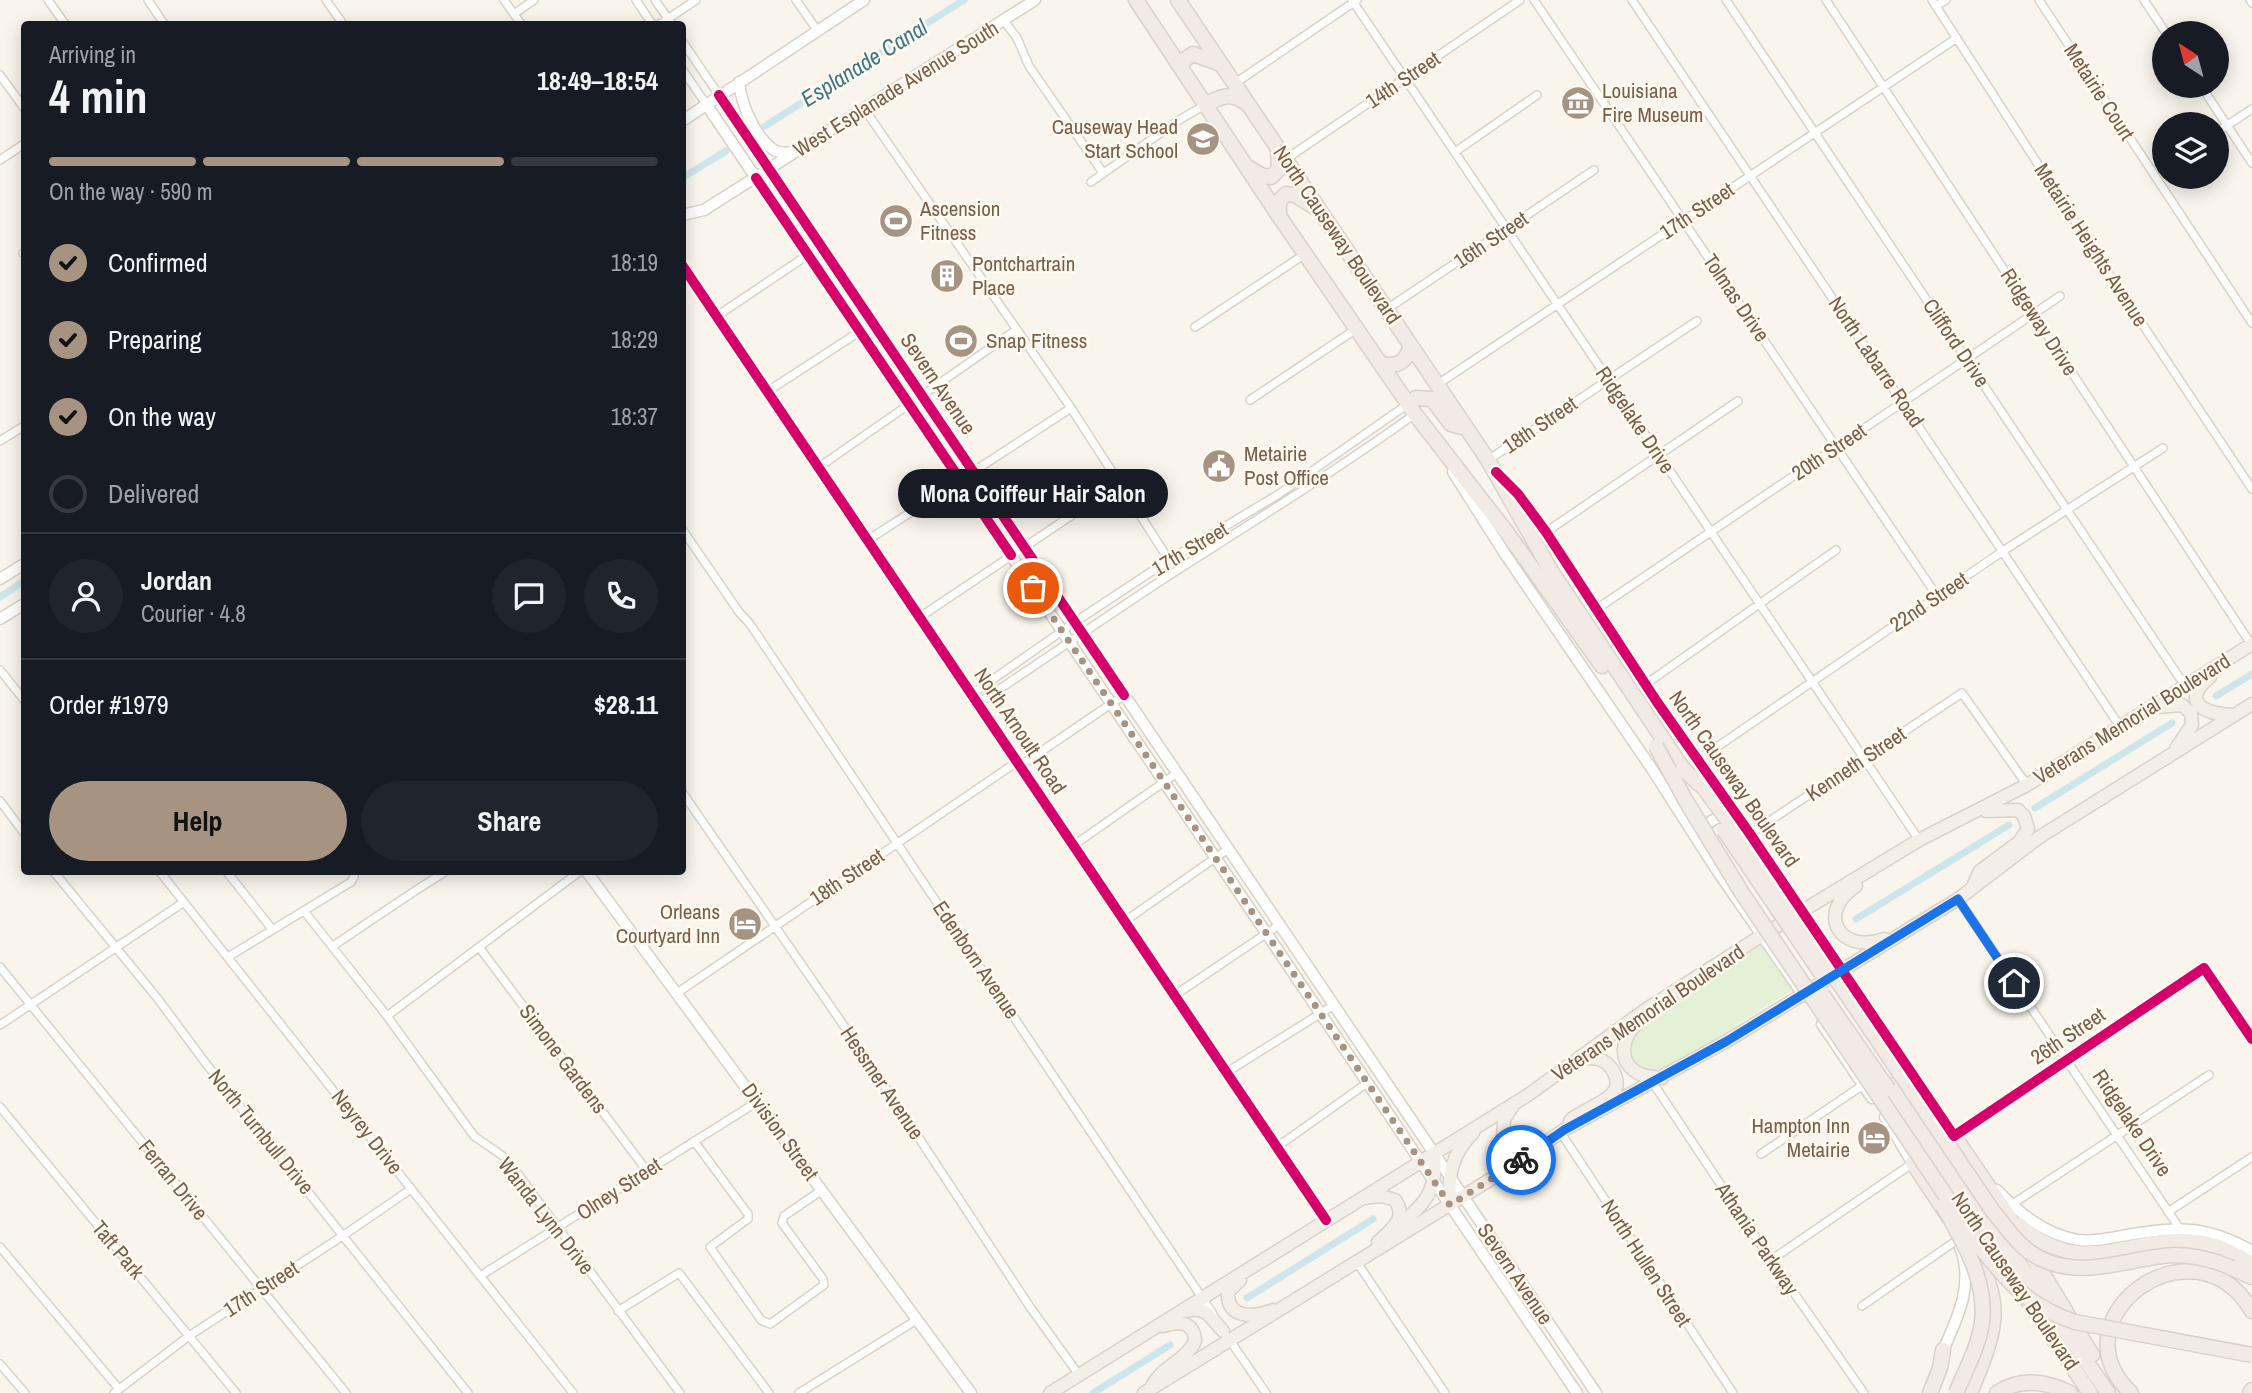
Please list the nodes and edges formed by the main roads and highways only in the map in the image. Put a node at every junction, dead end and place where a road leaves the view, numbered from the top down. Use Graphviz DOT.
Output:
graph roads {
  1 [pos="1136,0"];
  2 [pos="1183,3"];
  3 [pos="1178,64"];
  4 [pos="1219,64"];
  5 [pos="1247,104"];
  6 [pos="1205,105"];
  7 [pos="1278,146"];
  8 [pos="1246,166"];
  9 [pos="1320,211"];
  10 [pos="1279,216"];
  11 [pos="1410,344"];
  12 [pos="1380,363"];
  13 [pos="1412,409"];
  14 [pos="1466,428"];
  15 [pos="2251,644"];
  16 [pos="2225,661"];
  17 [pos="1621,686"];
  18 [pos="2252,704"];
  19 [pos="2149,708"];
  20 [pos="2235,715"];
  21 [pos="1656,746"];
  22 [pos="2164,759"];
  23 [pos="1683,769"];
  24 [pos="1974,813"];
  25 [pos="1894,854"];
  26 [pos="1971,889"];
  27 [pos="1904,932"];
  28 [pos="1681,986"];
  29 [pos="1581,1058"];
  30 [pos="1658,1081"];
  31 [pos="1863,1085"];
  32 [pos="1892,1087"];
  33 [pos="1515,1102"];
  34 [pos="1500,1111"];
  35 [pos="1560,1133"];
  36 [pos="1954,1136"];
  37 [pos="1912,1145"];
  38 [pos="1434,1153"];
  39 [pos="1913,1163"];
  40 [pos="1957,1196"];
  41 [pos="1349,1205"];
  42 [pos="1450,1205"];
  43 [pos="2007,1207"];
  44 [pos="1385,1236"];
  45 [pos="1270,1255"];
  46 [pos="1361,1258"];
  47 [pos="2252,1264"];
  48 [pos="2252,1277"];
  49 [pos="1300,1297"];
  50 [pos="2252,1311"];
  51 [pos="1176,1313"];
  52 [pos="2063,1329"];
  53 [pos="1143,1334"];
  54 [pos="1227,1336"];
  55 [pos="1943,1350"];
  56 [pos="2252,1355"];
  57 [pos="1075,1378"];
  58 [pos="1147,1391"];
  59 [pos="1050,1393"];
  60 [pos="1056,1393"];
  61 [pos="1930,1393"];
  62 [pos="1956,1393"];
  63 [pos="1970,1393"];
  64 [pos="1997,1393"];
  65 [pos="2070,1393"];
  66 [pos="2090,1393"];
  67 [pos="2108,1393"];
  68 [pos="2114,1393"];
  69 [pos="2131,1393"];
  1 -- 3 [label="highway, North Causeway Boulevard"];
  2 -- 4 [label="highway, North Causeway Boulevard"];
  3 -- 4 [label="highway"];
  3 -- 6 [label="highway, North Causeway Boulevard"];
  4 -- 5 [label="highway, North Causeway Boulevard"];
  5 -- 6 [label="highway"];
  5 -- 7 [label="highway, North Causeway Boulevard"];
  6 -- 8 [label="highway, North Causeway Boulevard"];
  7 -- 8 [label="highway"];
  7 -- 9 [label="highway, North Causeway Boulevard"];
  8 -- 10 [label="highway, North Causeway Boulevard"];
  9 -- 10 [label="highway"];
  9 -- 11 [label="highway, North Causeway Boulevard"];
  10 -- 12 [label="highway, North Causeway Boulevard"];
  11 -- 12 [label="highway"];
  11 -- 14 [label="highway, North Causeway Boulevard"];
  12 -- 13 [label="highway, North Causeway Boulevard"];
  13 -- 14 [label="highway"];
  13 -- 17 [label="highway, North Causeway Boulevard"];
  14 -- 17 [label="highway, North Causeway Boulevard"];
  15 -- 16 [label="main road, Veterans Memorial Boulevard"];
  16 -- 19 [label="main road, Veterans Memorial Boulevard"];
  16 -- 20 [label="main road"];
  17 -- 21 [label="highway, North Causeway Boulevard"];
  17 -- 23 [label="highway, North Causeway Boulevard"];
  18 -- 20 [label="main road"];
  19 -- 22 [label="main road"];
  19 -- 24 [label="main road, Veterans Memorial Boulevard"];
  20 -- 22 [label="main road"];
  21 -- 32 [label="highway, North Causeway Boulevard, bridge"];
  21 -- 37 [label="highway, bridge"];
  22 -- 26 [label="main road"];
  23 -- 32 [label="highway, North Causeway Boulevard, bridge"];
  23 -- 48 [label="highway, bridge"];
  24 -- 25 [label="main road, Veterans Memorial Boulevard"];
  24 -- 26 [label="main road"];
  25 -- 27 [label="main road"];
  25 -- 28 [label="main road, Veterans Memorial Boulevard"];
  26 -- 27 [label="main road"];
  27 -- 30 [label="main road"];
  28 -- 29 [label="main road, Veterans Memorial Boulevard"];
  28 -- 30 [label="main road"];
  29 -- 33 [label="main road, Veterans Memorial Boulevard"];
  29 -- 35 [label="main road"];
  30 -- 35 [label="main road"];
  31 -- 40 [label="highway"];
  32 -- 40 [label="highway, North Causeway Boulevard"];
  32 -- 52 [label="highway, North Causeway Boulevard"];
  33 -- 34 [label="main road, Veterans Memorial Boulevard"];
  33 -- 35 [label="main road"];
  34 -- 38 [label="main road, Veterans Memorial Boulevard"];
  34 -- 42 [label="main road"];
  35 -- 42 [label="main road"];
  36 -- 43 [label="highway"];
  37 -- 56 [label="highway, bridge"];
  37 -- 62 [label="highway, bridge"];
  38 -- 41 [label="main road, Veterans Memorial Boulevard"];
  38 -- 44 [label="main road"];
  39 -- 63 [label="highway"];
  40 -- 52 [label="highway, North Causeway Boulevard"];
  41 -- 44 [label="main road"];
  41 -- 45 [label="main road, Veterans Memorial Boulevard"];
  42 -- 46 [label="main road"];
  43 -- 47 [label="highway"];
  43 -- 52 [label="highway"];
  44 -- 46 [label="main road"];
  45 -- 49 [label="main road"];
  45 -- 51 [label="main road, Veterans Memorial Boulevard"];
  46 -- 49 [label="main road"];
  49 -- 54 [label="main road"];
  50 -- 69 [label="highway"];
  51 -- 53 [label="main road, Veterans Memorial Boulevard"];
  51 -- 54 [label="main road"];
  52 -- 66 [label="highway, North Causeway Boulevard"];
  52 -- 67 [label="highway, North Causeway Boulevard"];
  52 -- 68 [label="highway"];
  53 -- 57 [label="main road, Veterans Memorial Boulevard"];
  53 -- 58 [label="main road"];
  54 -- 58 [label="main road"];
  55 -- 61 [label="highway"];
  57 -- 59 [label="main road, Veterans Memorial Boulevard"];
  57 -- 60 [label="main road"];
  64 -- 65 [label="highway"];
}
